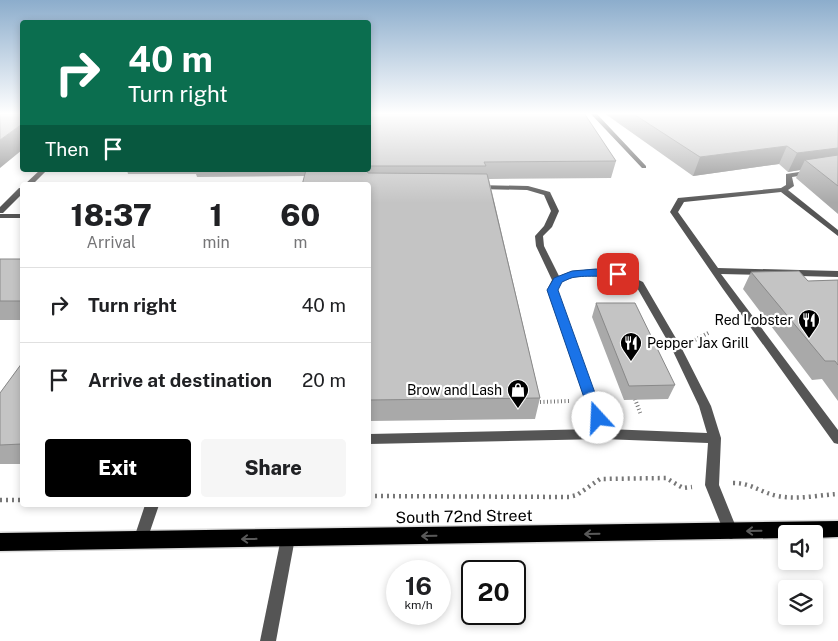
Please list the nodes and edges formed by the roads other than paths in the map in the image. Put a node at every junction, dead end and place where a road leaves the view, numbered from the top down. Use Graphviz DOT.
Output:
graph roads {
  1 [pos="621,143"];
  2 [pos="644,167"];
  3 [pos="838,168"];
  4 [pos="42,172"];
  5 [pos="30,182"];
  6 [pos="468,187"];
  7 [pos="783,190"];
  8 [pos="20,192"];
  9 [pos="0,211"];
  10 [pos="0,216"];
  11 [pos="20,216"];
  12 [pos="838,234"];
  13 [pos="715,271"];
  14 [pos="838,274"];
  15 [pos="557,280"];
  16 [pos="603,434"];
  17 [pos="715,438"];
  18 [pos="371,439"];
  19 [pos="838,439"];
  20 [pos="151,507"];
  21 [pos="838,530"];
  22 [pos="731,532"];
  23 [pos="288,538"];
  24 [pos="140,540"];
  25 [pos="0,542"];
  26 [pos="268,641"];
  1 -- 2 [label="street"];
  3 -- 7 [label="street"];
  4 -- 5 [label="street"];
  6 -- 15 [label="street"];
  7 -- 12 [label="street"];
  7 -- 13 [label="street"];
  8 -- 9 [label="street"];
  10 -- 11 [label="street"];
  13 -- 14 [label="street"];
  13 -- 19 [label="street"];
  15 -- 16 [label="street"];
  15 -- 17 [label="street"];
  16 -- 17 [label="street"];
  16 -- 18 [label="street"];
  17 -- 22 [label="street"];
  20 -- 24 [label="street"];
  21 -- 22 [label="main road, South 72nd Street, one-way"];
  22 -- 23 [label="main road, South 72nd Street, one-way"];
  23 -- 24 [label="main road, South 72nd Street, one-way"];
  23 -- 26 [label="street"];
  24 -- 25 [label="main road, South 72nd Street"];
}
